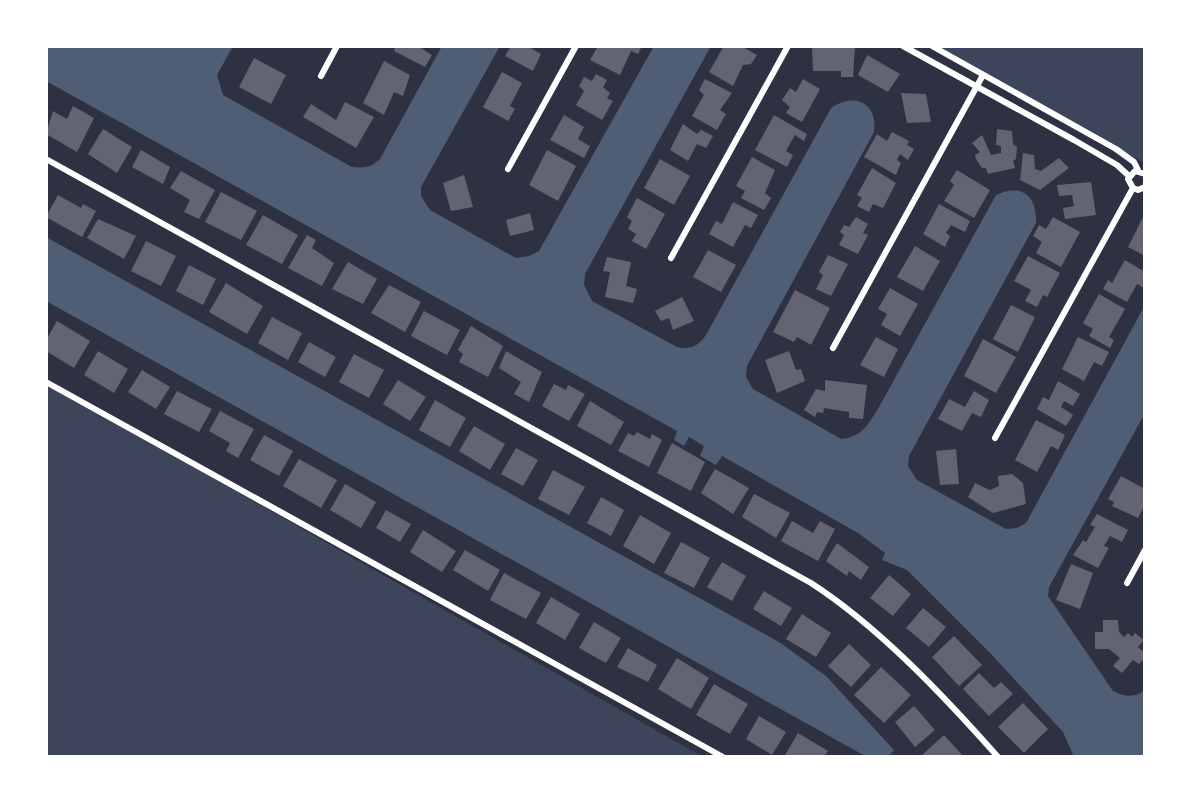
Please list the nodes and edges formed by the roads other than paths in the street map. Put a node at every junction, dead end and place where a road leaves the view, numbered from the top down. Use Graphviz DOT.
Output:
graph roads {
  1 [pos="337,46"];
  2 [pos="576,46"];
  3 [pos="788,46"];
  4 [pos="903,46"];
  5 [pos="932,46"];
  6 [pos="983,75"];
  7 [pos="321,76"];
  8 [pos="977,86"];
  9 [pos="46,159"];
  10 [pos="508,169"];
  11 [pos="1141,172"];
  12 [pos="1129,176"];
  13 [pos="1133,188"];
  14 [pos="1145,188"];
  15 [pos="671,258"];
  16 [pos="833,348"];
  17 [pos="46,382"];
  18 [pos="995,438"];
  19 [pos="1145,550"];
  20 [pos="1127,583"];
  21 [pos="723,757"];
  22 [pos="998,757"];
  1 -- 7 [label="street"];
  2 -- 10 [label="street"];
  3 -- 15 [label="street"];
  4 -- 8 [label="street"];
  5 -- 6 [label="street"];
  6 -- 8 [label="street"];
  6 -- 11 [label="street"];
  8 -- 12 [label="street"];
  8 -- 16 [label="street"];
  9 -- 22 [label="street"];
  11 -- 12 [label="street"];
  12 -- 13 [label="street"];
  13 -- 14 [label="street"];
  13 -- 18 [label="street"];
  17 -- 21 [label="street"];
  19 -- 20 [label="street"];
}
